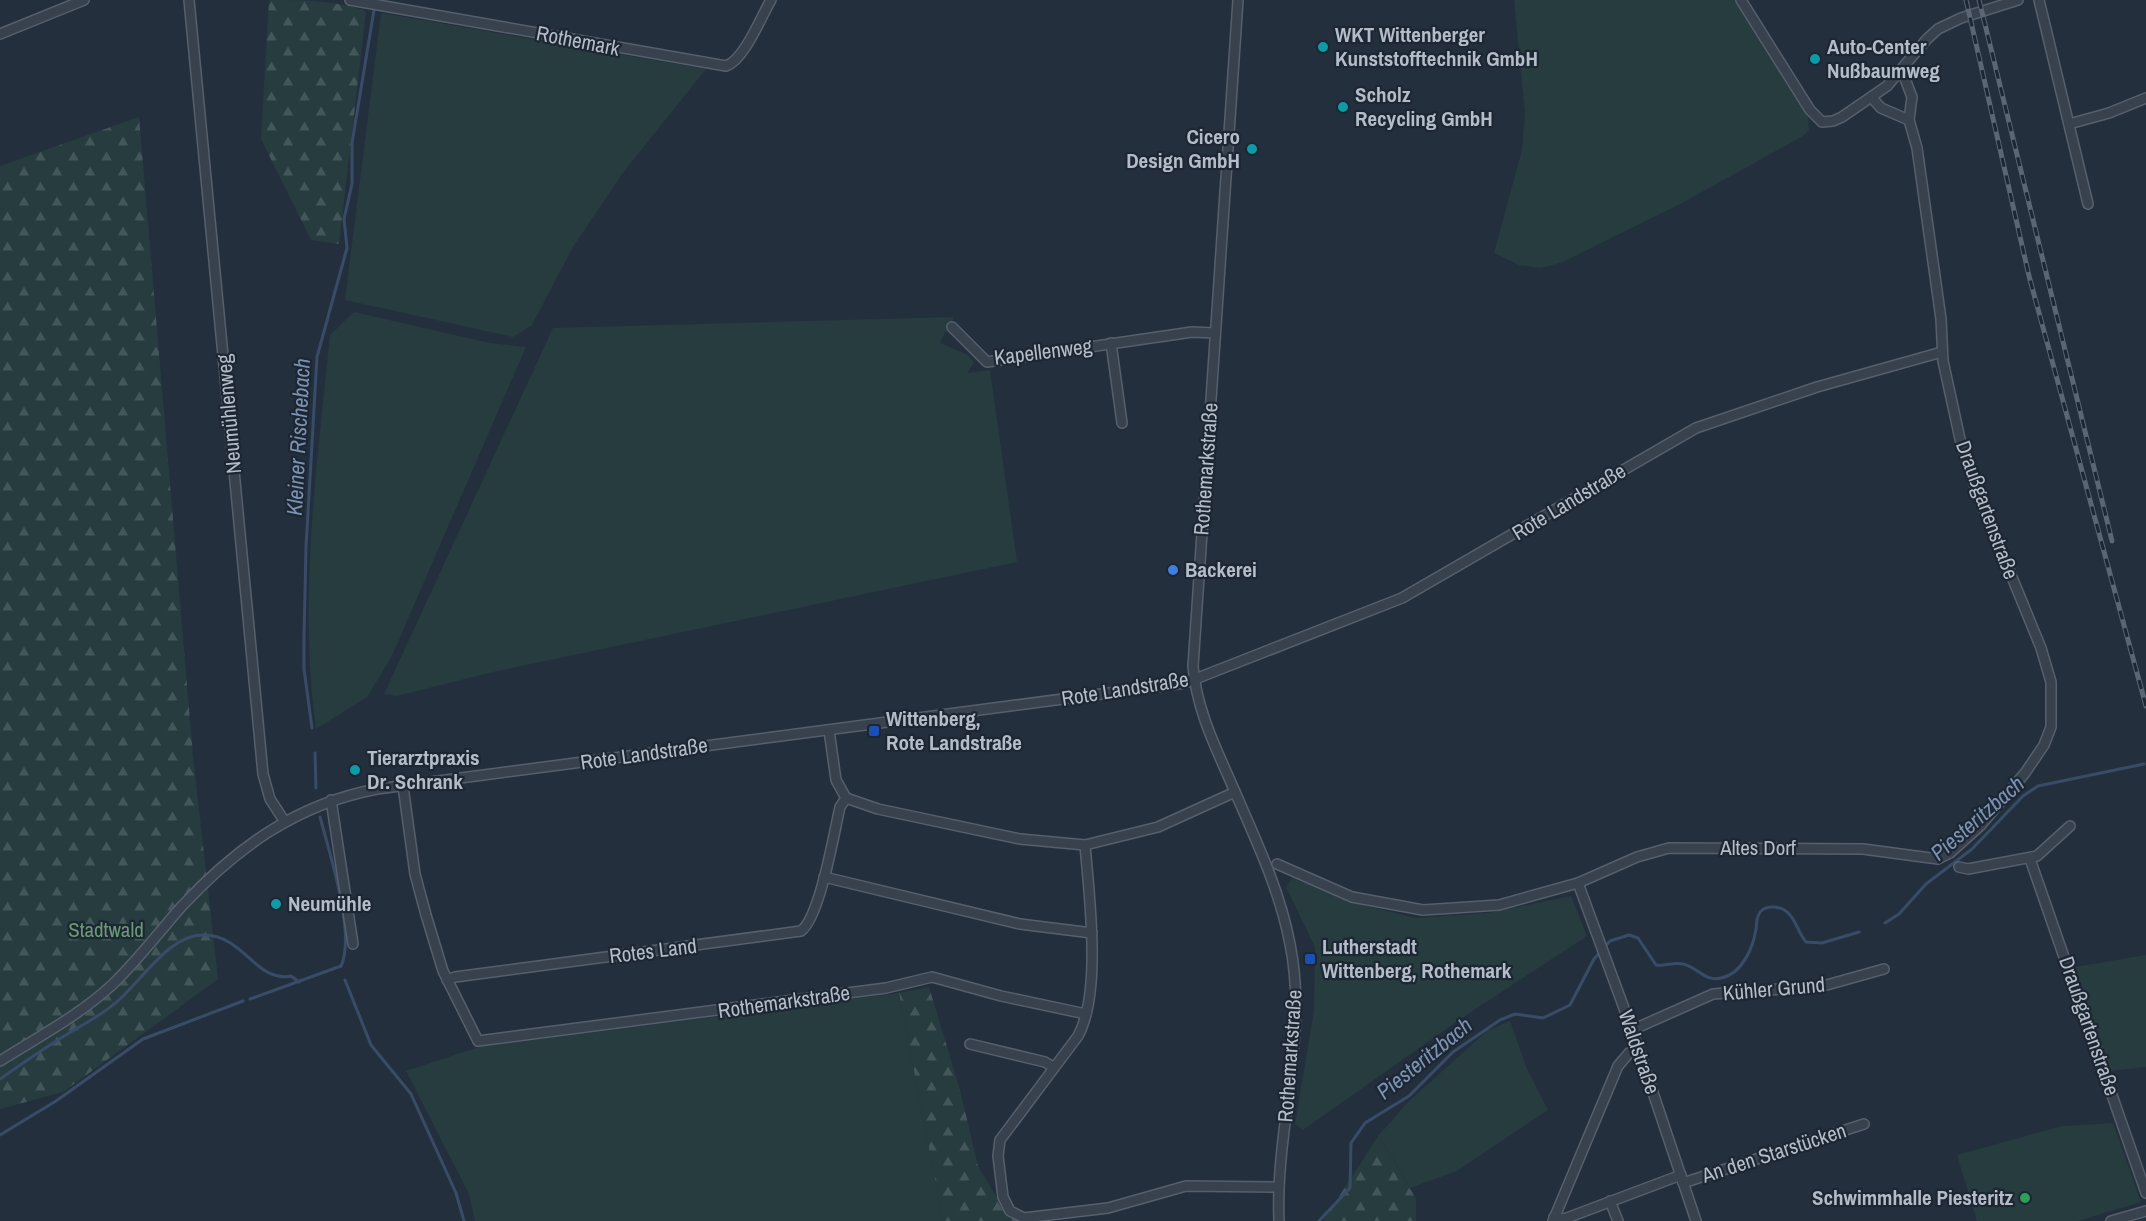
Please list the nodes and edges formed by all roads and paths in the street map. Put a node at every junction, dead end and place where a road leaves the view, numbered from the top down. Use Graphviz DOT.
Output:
graph roads {
  1 [pos="84,0"];
  2 [pos="189,0"];
  3 [pos="350,0"];
  4 [pos="771,0"];
  5 [pos="1238,0"];
  6 [pos="1741,0"];
  7 [pos="2018,0"];
  8 [pos="2039,0"];
  9 [pos="0,34"];
  10 [pos="1902,71"];
  11 [pos="1872,98"];
  12 [pos="2146,98"];
  13 [pos="1909,120"];
  14 [pos="2069,124"];
  15 [pos="2088,204"];
  16 [pos="952,327"];
  17 [pos="1215,333"];
  18 [pos="1111,343"];
  19 [pos="1942,352"];
  20 [pos="1122,423"];
  21 [pos="1194,680"];
  22 [pos="829,730"];
  23 [pos="403,786"];
  24 [pos="1235,792"];
  25 [pos="846,798"];
  26 [pos="331,800"];
  27 [pos="285,822"];
  28 [pos="2070,826"];
  29 [pos="1085,845"];
  30 [pos="1944,857"];
  31 [pos="2030,859"];
  32 [pos="1278,864"];
  33 [pos="1959,867"];
  34 [pos="824,877"];
  35 [pos="1578,883"];
  36 [pos="1092,933"];
  37 [pos="353,944"];
  38 [pos="1884,969"];
  39 [pos="447,980"];
  40 [pos="1086,1014"];
  41 [pos="1632,1030"];
  42 [pos="969,1044"];
  43 [pos="1638,1050"];
  44 [pos="0,1061"];
  45 [pos="1053,1067"];
  46 [pos="1864,1124"];
  47 [pos="1682,1179"];
  48 [pos="1279,1187"];
  49 [pos="2146,1193"];
  50 [pos="1611,1201"];
  51 [pos="2146,1211"];
  52 [pos="1554,1219"];
  53 [pos="1279,1221"];
  54 [pos="1618,1221"];
  55 [pos="1696,1221"];
  56 [pos="2111,1221"];
  1 -- 9 [label="street"];
  2 -- 27 [label="street, Neumühlenweg"];
  3 -- 4 [label="street, Rothemark"];
  5 -- 17 [label="street, Rothemarkstraße"];
  6 -- 11 [label="street"];
  7 -- 10 [label="street"];
  8 -- 14 [label="street"];
  10 -- 11 [label="street"];
  10 -- 13 [label="street, Draußgartenstraße"];
  11 -- 13 [label="street"];
  12 -- 14 [label="street"];
  13 -- 19 [label="street, Draußgartenstraße"];
  14 -- 15 [label="street"];
  16 -- 18 [label="street, Kapellenweg"];
  17 -- 18 [label="street, Kapellenweg"];
  17 -- 21 [label="street, Rothemarkstraße"];
  18 -- 20 [label="street, Kapellenweg"];
  19 -- 21 [label="street, Rote Landstraße"];
  19 -- 30 [label="street, Draußgartenstraße"];
  21 -- 22 [label="street, Rote Landstraße"];
  21 -- 24 [label="street, Rothemarkstraße"];
  22 -- 23 [label="street, Rote Landstraße"];
  22 -- 25 [label="street"];
  23 -- 26 [label="street, Rote Landstraße"];
  23 -- 39 [label="street"];
  24 -- 29 [label="street"];
  24 -- 48 [label="street, Rothemarkstraße"];
  25 -- 29 [label="street"];
  25 -- 34 [label="street, Rotes Land"];
  26 -- 27 [label="street, Rote Landstraße"];
  26 -- 37 [label="street"];
  27 -- 44 [label="street, Rote Landstraße"];
  28 -- 31 [label="street"];
  29 -- 36 [label="street"];
  30 -- 35 [label="street, Altes Dorf"];
  31 -- 33 [label="street"];
  31 -- 49 [label="street, Draußgartenstraße"];
  32 -- 35 [label="street"];
  34 -- 36 [label="street"];
  34 -- 39 [label="street, Rotes Land"];
  35 -- 41 [label="street, Waldstraße"];
  36 -- 40 [label="street"];
  38 -- 41 [label="street, Kühler Grund"];
  39 -- 40 [label="street, Rothemarkstraße"];
  40 -- 45 [label="street"];
  41 -- 43 [label="street, Waldstraße"];
  42 -- 45 [label="street"];
  43 -- 47 [label="street, Waldstraße"];
  43 -- 52 [label="street"];
  45 -- 48 [label="street"];
  46 -- 47 [label="street, An den Starstücken"];
  47 -- 50 [label="street, An den Starstücken"];
  47 -- 55 [label="street, Waldstraße"];
  48 -- 53 [label="street, Rothemarkstraße"];
  50 -- 52 [label="street, An den Starstücken"];
  50 -- 54 [label="street"];
  51 -- 56 [label="street"];
}
